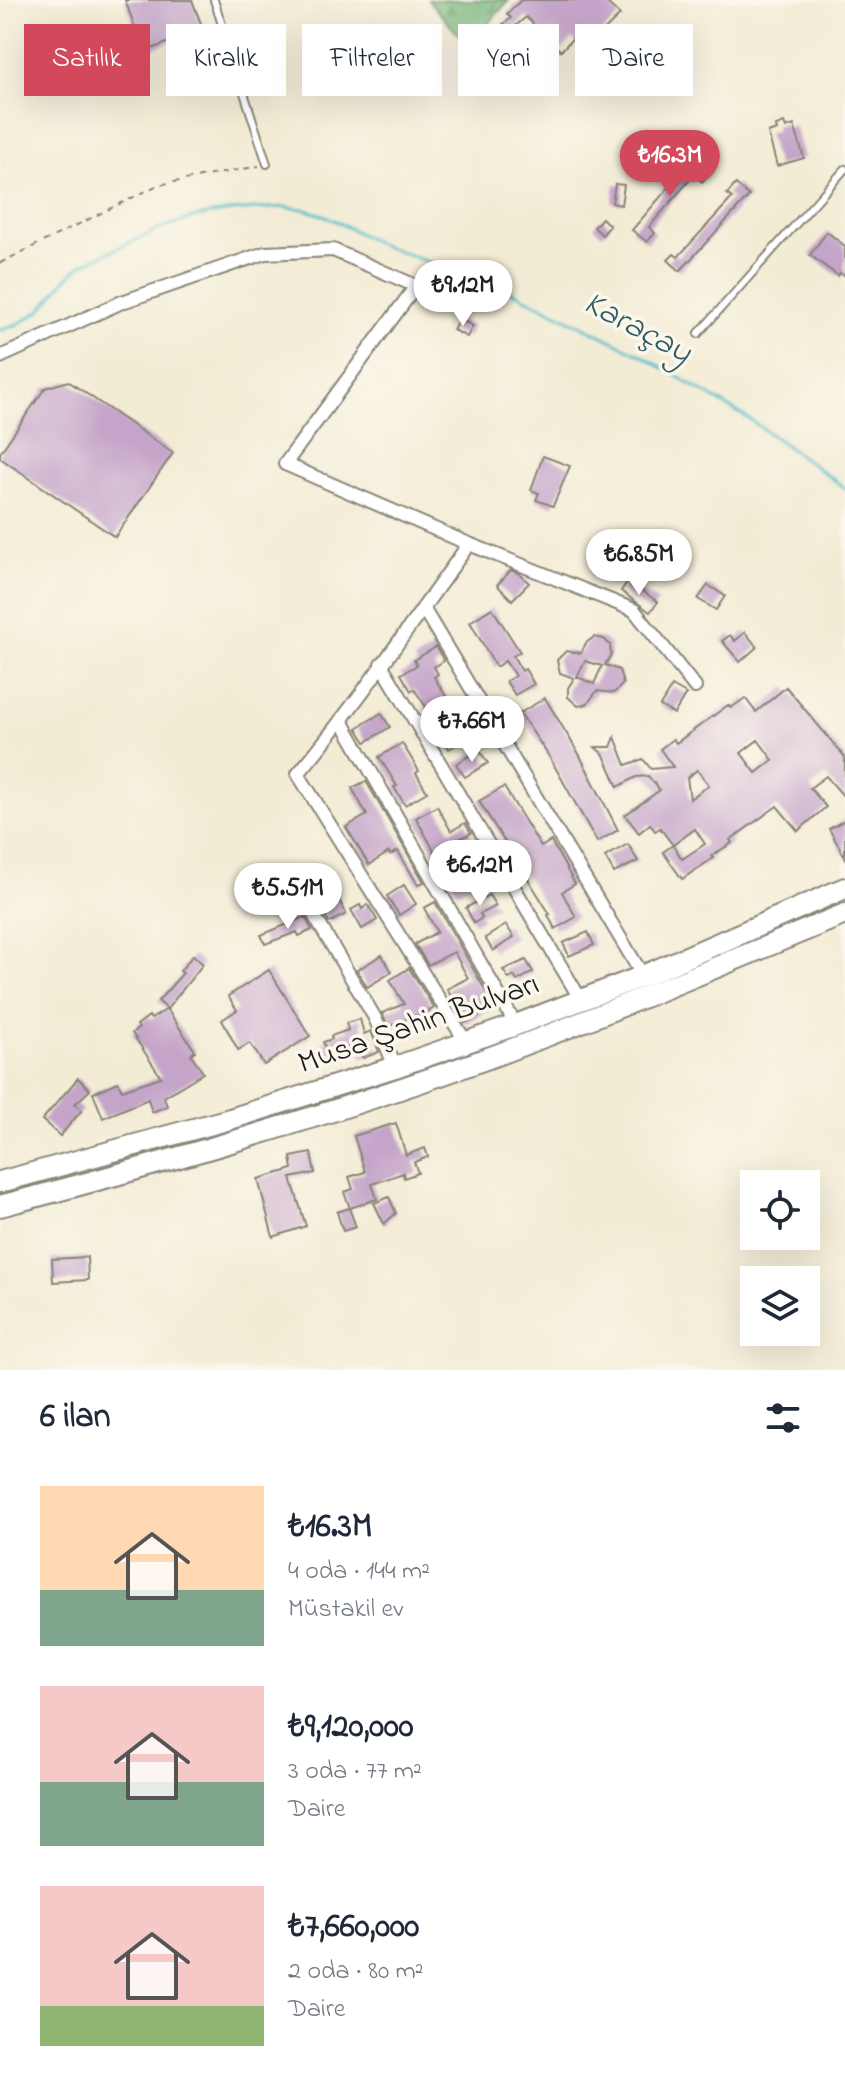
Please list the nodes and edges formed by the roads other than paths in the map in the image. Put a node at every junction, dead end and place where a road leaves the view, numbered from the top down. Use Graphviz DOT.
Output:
graph roads {
  1 [pos="214,0"];
  2 [pos="267,164"];
  3 [pos="845,169"];
  4 [pos="698,334"];
  5 [pos="0,357"];
  6 [pos="469,544"];
  7 [pos="423,608"];
  8 [pos="381,664"];
  9 [pos="695,687"];
  10 [pos="342,721"];
  11 [pos="845,888"];
  12 [pos="302,895"];
  13 [pos="845,914"];
  14 [pos="643,976"];
  15 [pos="581,1000"];
  16 [pos="516,1025"];
  17 [pos="466,1042"];
  18 [pos="395,1067"];
  19 [pos="0,1182"];
  20 [pos="0,1206"];
  1 -- 2 [label="lane"];
  3 -- 4 [label="lane"];
  5 -- 6 [label="street"];
  6 -- 7 [label="street"];
  6 -- 9 [label="street"];
  7 -- 8 [label="street"];
  7 -- 14 [label="street"];
  8 -- 10 [label="street"];
  8 -- 15 [label="street"];
  10 -- 16 [label="street"];
  10 -- 17 [label="street"];
  11 -- 14 [label="highway, Musa Şahin Bulvarı"];
  12 -- 18 [label="street"];
  13 -- 20 [label="highway, Musa Şahin Bulvarı"];
  14 -- 15 [label="highway, Musa Şahin Bulvarı"];
  15 -- 16 [label="highway, Musa Şahin Bulvarı"];
  16 -- 17 [label="highway, Musa Şahin Bulvarı"];
  17 -- 18 [label="highway, Musa Şahin Bulvarı"];
  18 -- 19 [label="highway, Musa Şahin Bulvarı"];
}
